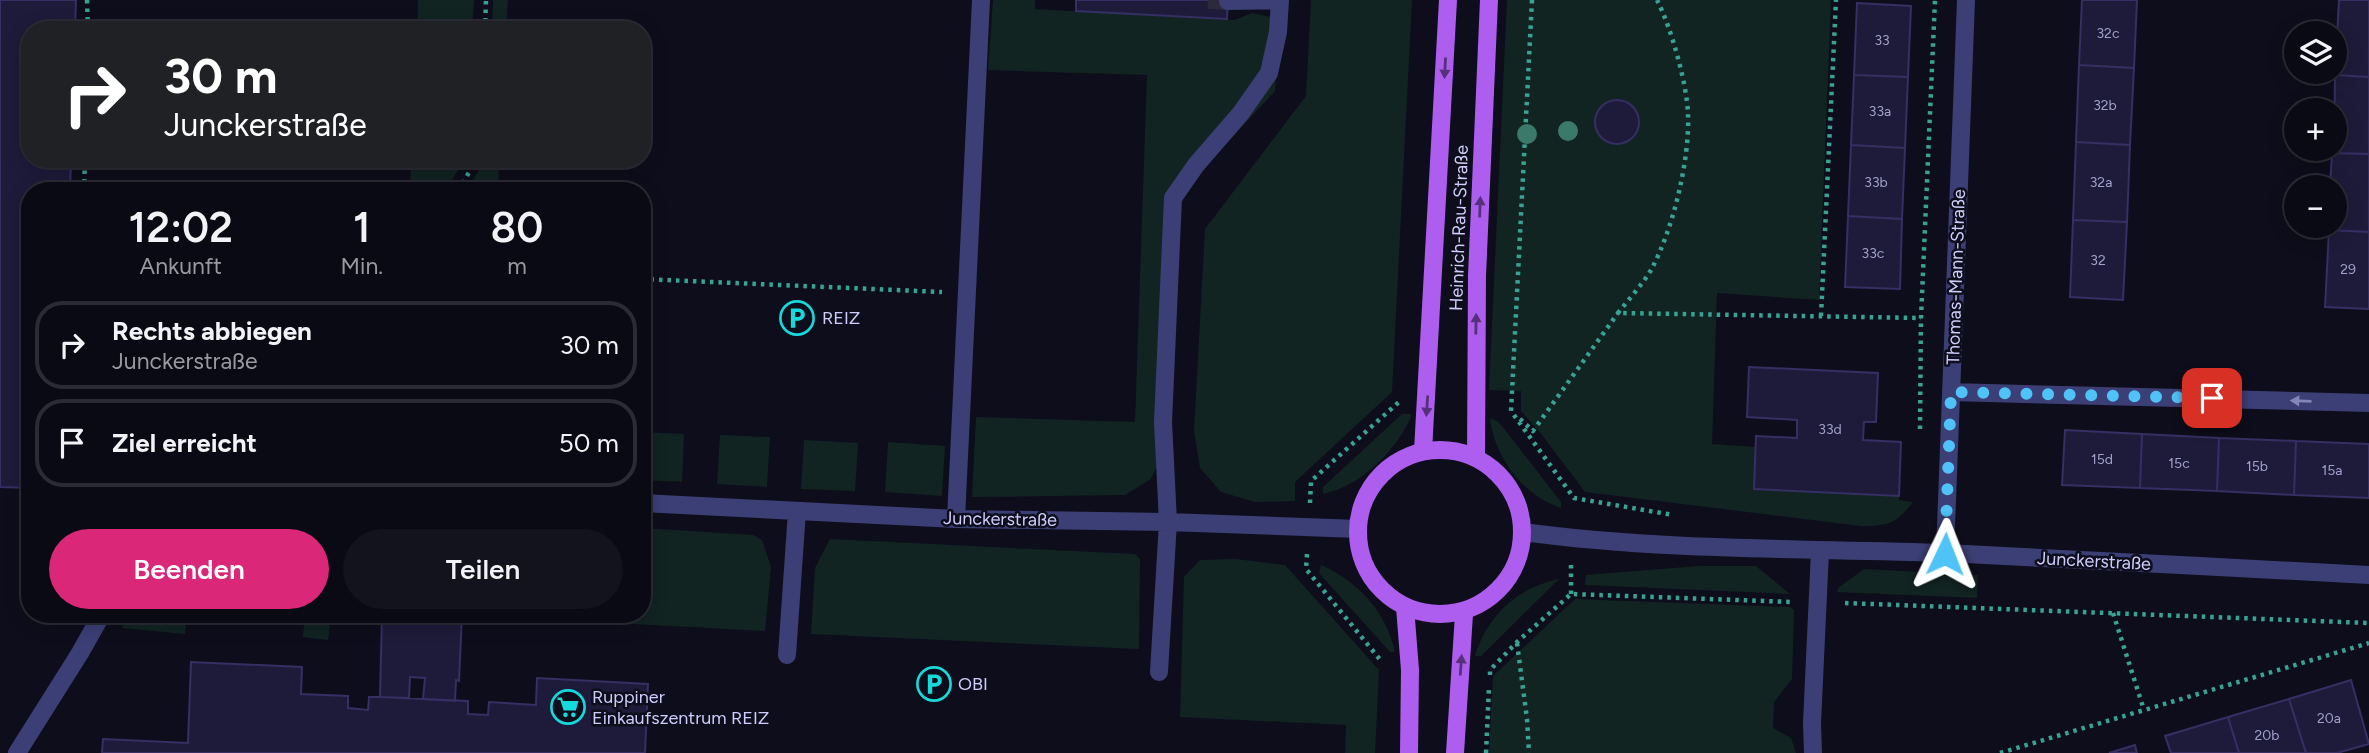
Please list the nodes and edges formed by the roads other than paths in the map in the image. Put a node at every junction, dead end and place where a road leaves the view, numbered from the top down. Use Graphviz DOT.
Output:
graph roads {
  1 [pos="981,0"];
  2 [pos="1280,0"];
  3 [pos="1448,0"];
  4 [pos="1489,0"];
  5 [pos="1966,0"];
  6 [pos="1228,1"];
  7 [pos="1951,392"];
  8 [pos="2369,403"];
  9 [pos="1423,451"];
  10 [pos="1476,458"];
  11 [pos="651,503"];
  12 [pos="797,511"];
  13 [pos="956,519"];
  14 [pos="1168,522"];
  15 [pos="1358,529"];
  16 [pos="1523,532"];
  17 [pos="1820,551"];
  18 [pos="1945,554"];
  19 [pos="2369,575"];
  20 [pos="1405,607"];
  21 [pos="1464,614"];
  22 [pos="97,623"];
  23 [pos="787,655"];
  24 [pos="1159,672"];
  25 [pos="17,753"];
  26 [pos="1409,753"];
  27 [pos="1455,753"];
  28 [pos="1813,753"];
  1 -- 13 [label="street"];
  2 -- 6 [label="street"];
  2 -- 14 [label="street"];
  3 -- 9 [label="main road, Heinrich-Rau-Straße, one-way"];
  10 -- 4 [label="main road, Heinrich-Rau-Straße, one-way"];
  5 -- 7 [label="street, Thomas-Mann-Straße"];
  8 -- 7 [label="street, one-way"];
  7 -- 18 [label="street, Thomas-Mann-Straße"];
  9 -- 10 [label="main road"];
  9 -- 15 [label="main road"];
  10 -- 16 [label="main road"];
  11 -- 12 [label="street, Junckerstraße"];
  12 -- 13 [label="street, Junckerstraße"];
  12 -- 23 [label="street"];
  13 -- 14 [label="street, Junckerstraße"];
  14 -- 15 [label="street, Junckerstraße"];
  14 -- 24 [label="street"];
  15 -- 20 [label="main road"];
  16 -- 17 [label="street, Junckerstraße"];
  16 -- 21 [label="main road"];
  17 -- 18 [label="street, Junckerstraße"];
  17 -- 28 [label="street"];
  18 -- 19 [label="street, Junckerstraße"];
  20 -- 21 [label="main road"];
  20 -- 26 [label="main road"];
  27 -- 21 [label="main road, one-way"];
  22 -- 25 [label="street"];
}
